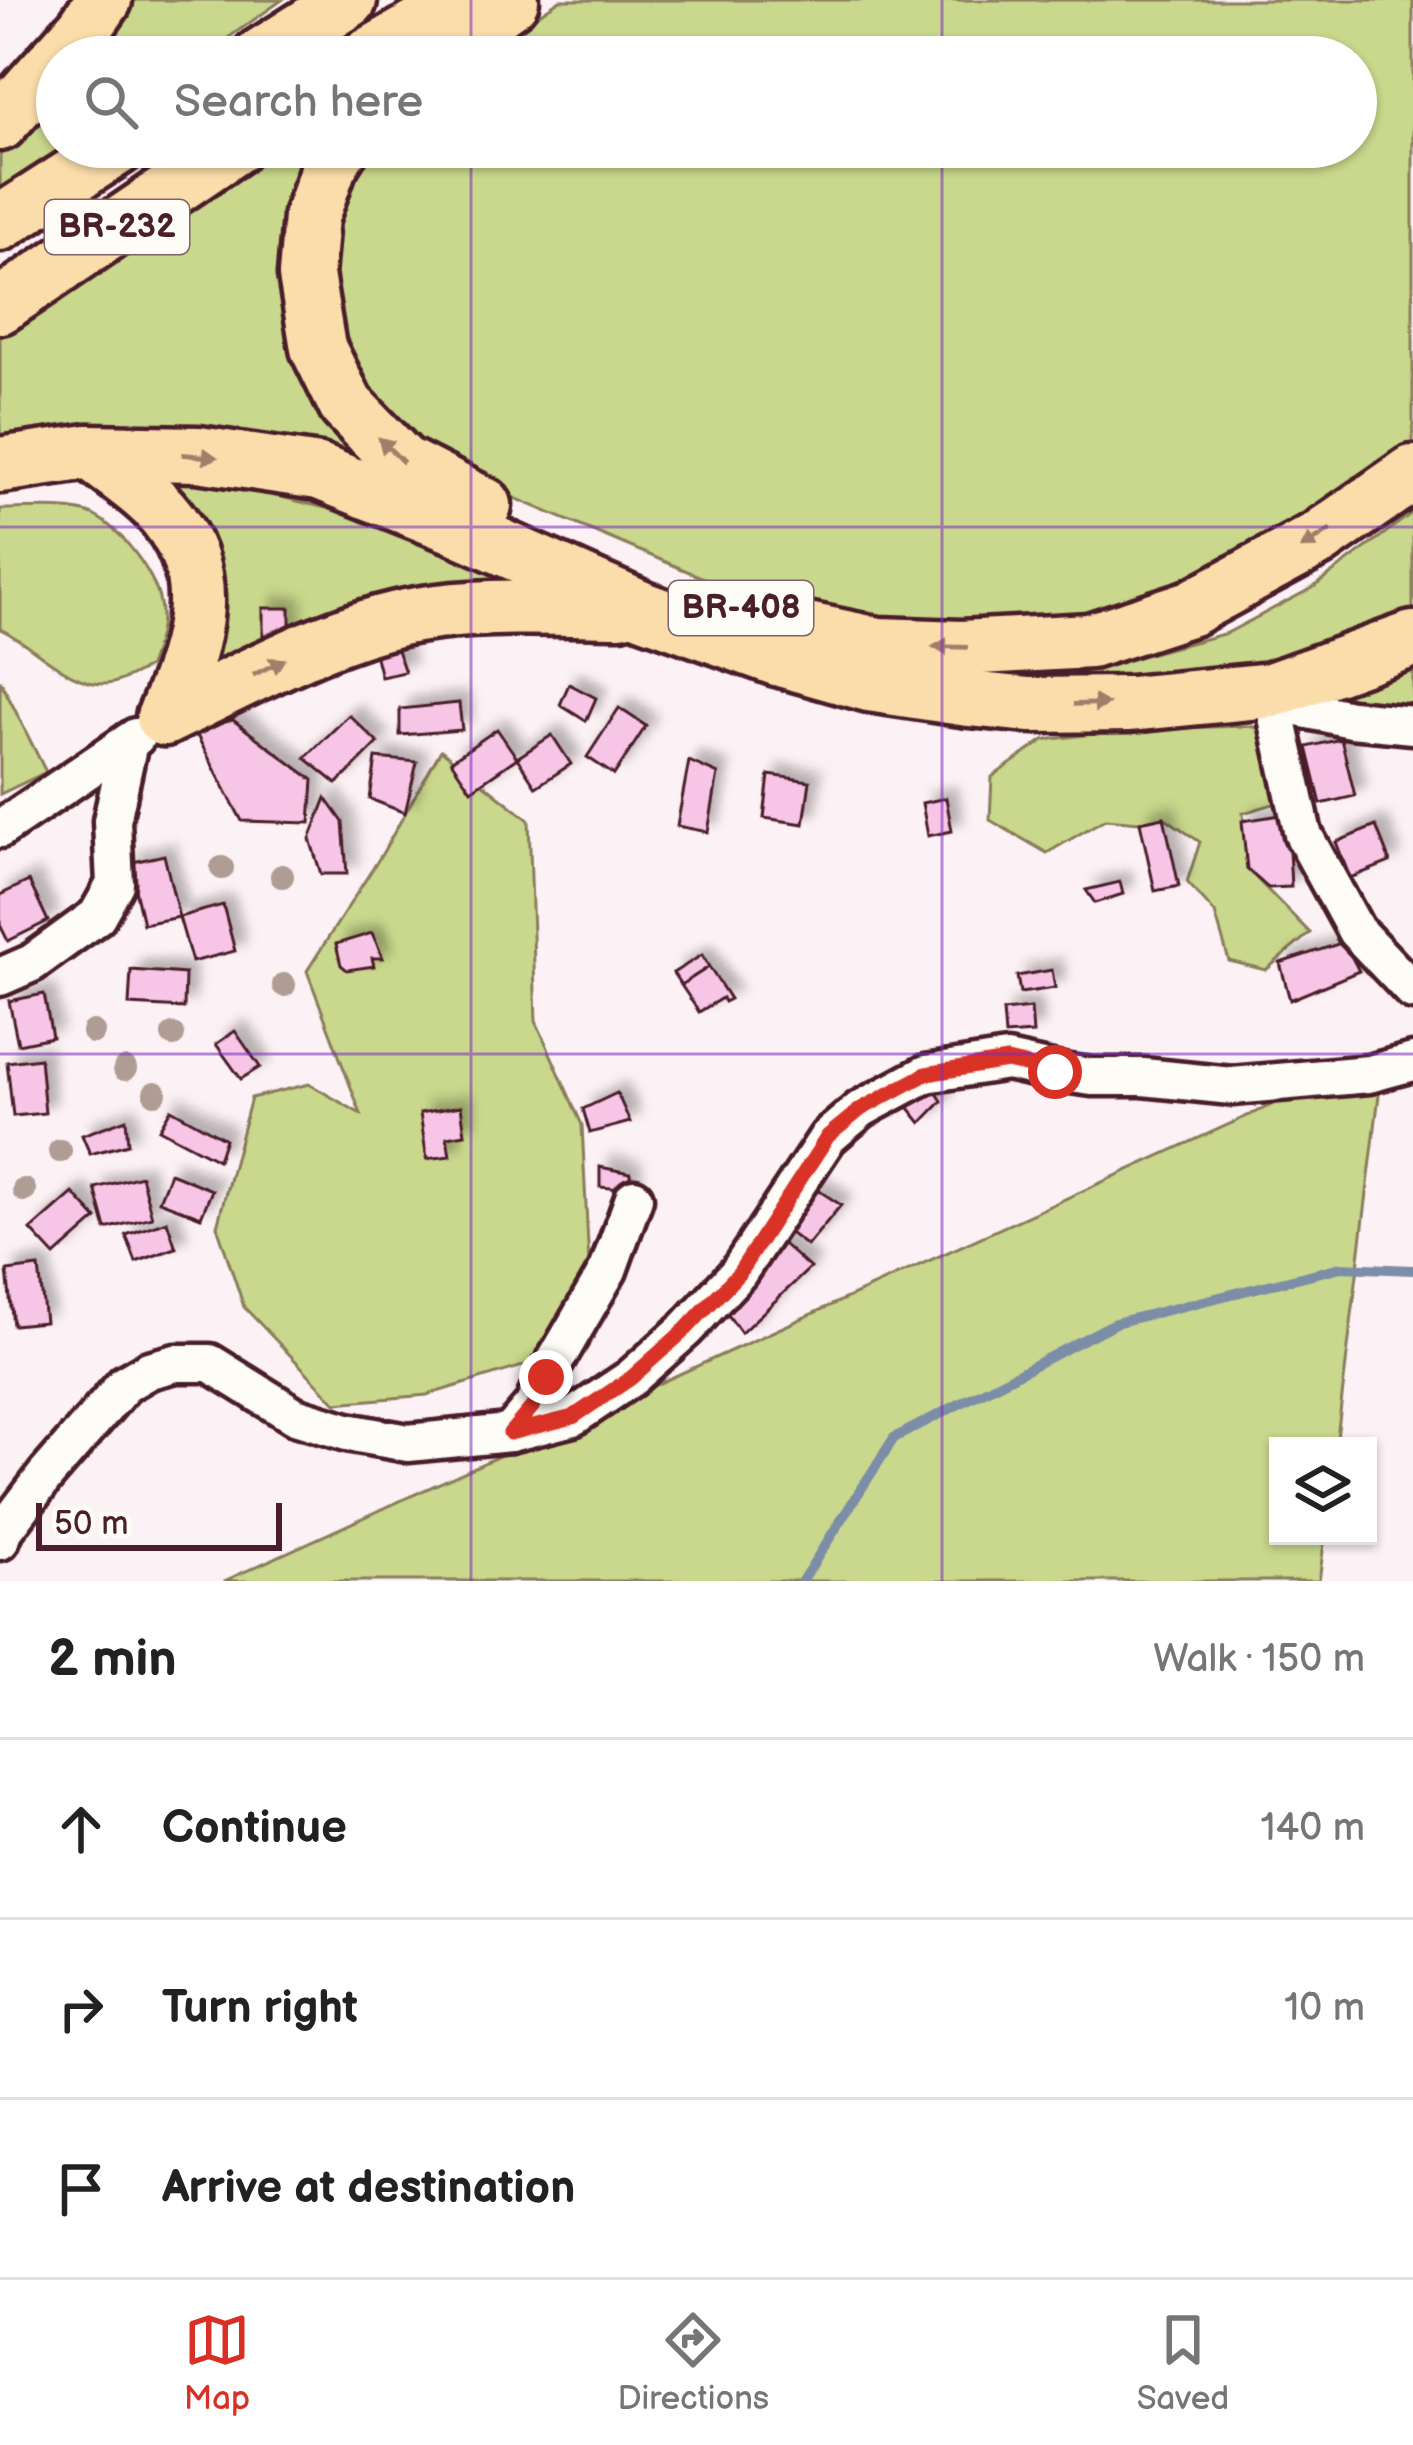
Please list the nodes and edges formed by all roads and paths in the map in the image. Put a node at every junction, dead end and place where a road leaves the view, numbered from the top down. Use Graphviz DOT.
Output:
graph roads {
  1 [pos="104,0"];
  2 [pos="349,0"];
  3 [pos="466,0"];
  4 [pos="511,0"];
  5 [pos="78,36"];
  6 [pos="292,36"];
  7 [pos="404,36"];
  8 [pos="460,36"];
  9 [pos="36,83"];
  10 [pos="0,123"];
  11 [pos="85,168"];
  12 [pos="203,168"];
  13 [pos="328,168"];
  14 [pos="0,223"];
  15 [pos="0,306"];
  16 [pos="89,452"];
  17 [pos="0,465"];
  18 [pos="1413,473"];
  19 [pos="644,610"];
  20 [pos="1413,639"];
  21 [pos="1273,697"];
  22 [pos="1413,725"];
  23 [pos="147,730"];
  24 [pos="0,829"];
  25 [pos="0,977"];
  26 [pos="1413,991"];
  27 [pos="1413,1061"];
  28 [pos="634,1198"];
  29 [pos="510,1433"];
  30 [pos="0,1540"];
  1 -- 5 [label="highway"];
  2 -- 6 [label="highway"];
  3 -- 7 [label="highway"];
  4 -- 8 [label="highway"];
  9 -- 10 [label="highway"];
  11 -- 14 [label="highway, BR-232"];
  12 -- 15 [label="highway, BR-232"];
  18 -- 13 [label="highway, BR-408, one-way"];
  16 -- 17 [label="highway, BR-408"];
  16 -- 19 [label="highway, BR-408, one-way"];
  16 -- 23 [label="highway"];
  19 -- 21 [label="highway, BR-408, one-way"];
  23 -- 19 [label="highway, one-way"];
  20 -- 21 [label="highway, BR-408"];
  21 -- 22 [label="street"];
  21 -- 26 [label="street"];
  23 -- 24 [label="street"];
  23 -- 25 [label="street"];
  27 -- 29 [label="street"];
  28 -- 29 [label="street"];
  29 -- 30 [label="street"];
}
